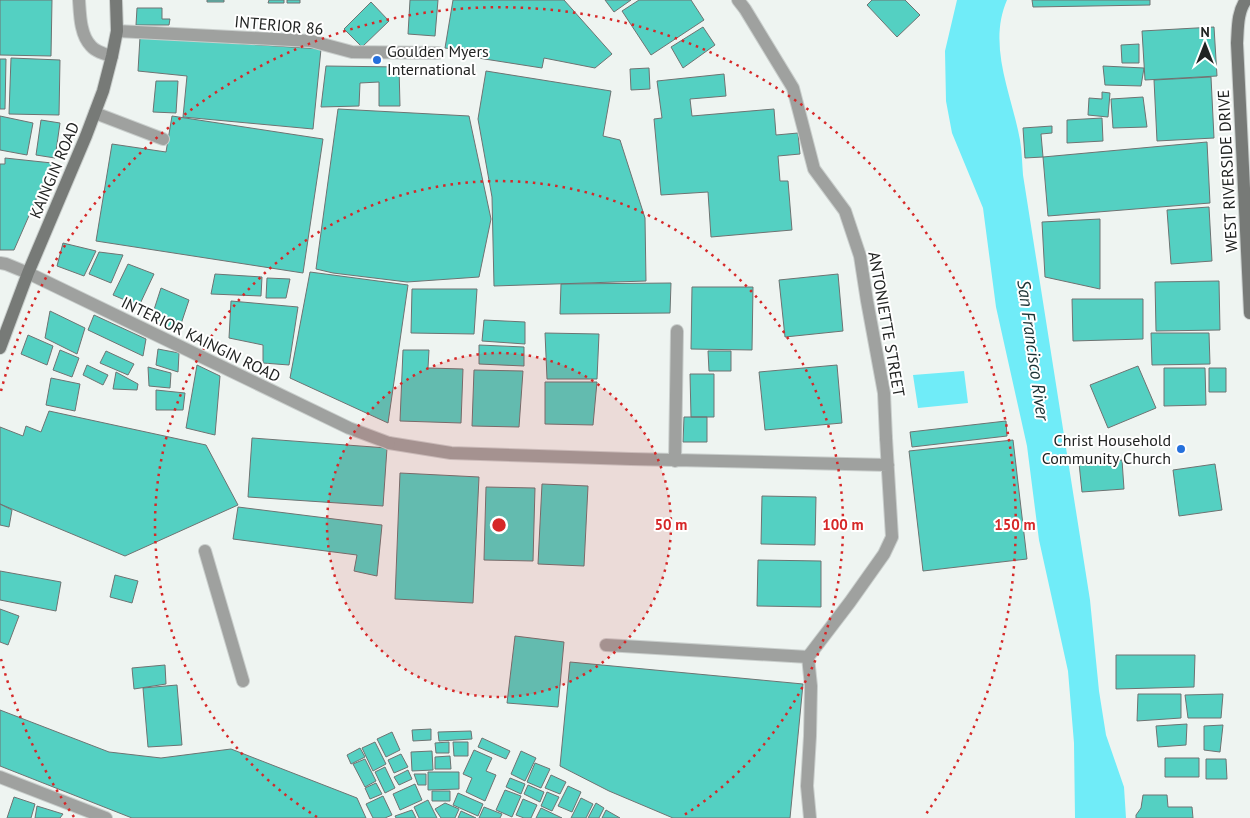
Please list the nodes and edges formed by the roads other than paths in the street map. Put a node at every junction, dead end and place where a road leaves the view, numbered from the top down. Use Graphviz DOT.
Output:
graph roads {
  1 [pos="80,0"];
  2 [pos="116,0"];
  3 [pos="738,0"];
  4 [pos="1246,0"];
  5 [pos="117,31"];
  6 [pos="438,53"];
  7 [pos="112,56"];
  8 [pos="95,113"];
  9 [pos="163,140"];
  10 [pos="0,263"];
  11 [pos="28,273"];
  12 [pos="1250,313"];
  13 [pos="677,331"];
  14 [pos="0,348"];
  15 [pos="675,460"];
  16 [pos="888,465"];
  17 [pos="205,551"];
  18 [pos="606,645"];
  19 [pos="808,657"];
  20 [pos="242,681"];
  21 [pos="0,777"];
  22 [pos="106,818"];
  23 [pos="810,818"];
  1 -- 7 [label="street"];
  2 -- 5 [label="street, KAINGIN ROAD"];
  3 -- 16 [label="street, ANTONIETTE STREET"];
  4 -- 12 [label="street, WEST RIVERSIDE DRIVE"];
  5 -- 6 [label="street, INTERIOR 86"];
  5 -- 7 [label="street, KAINGIN ROAD"];
  7 -- 8 [label="street, KAINGIN ROAD"];
  8 -- 9 [label="street"];
  8 -- 11 [label="street, KAINGIN ROAD"];
  10 -- 11 [label="street, INTERIOR KAINGIN ROAD"];
  11 -- 14 [label="street, KAINGIN ROAD"];
  11 -- 15 [label="street, INTERIOR KAINGIN ROAD"];
  13 -- 15 [label="street"];
  15 -- 16 [label="street, INTERIOR KAINGIN ROAD"];
  16 -- 19 [label="street, ANTONIETTE STREET"];
  17 -- 20 [label="street"];
  18 -- 19 [label="street"];
  19 -- 23 [label="street"];
  21 -- 22 [label="street"];
}
